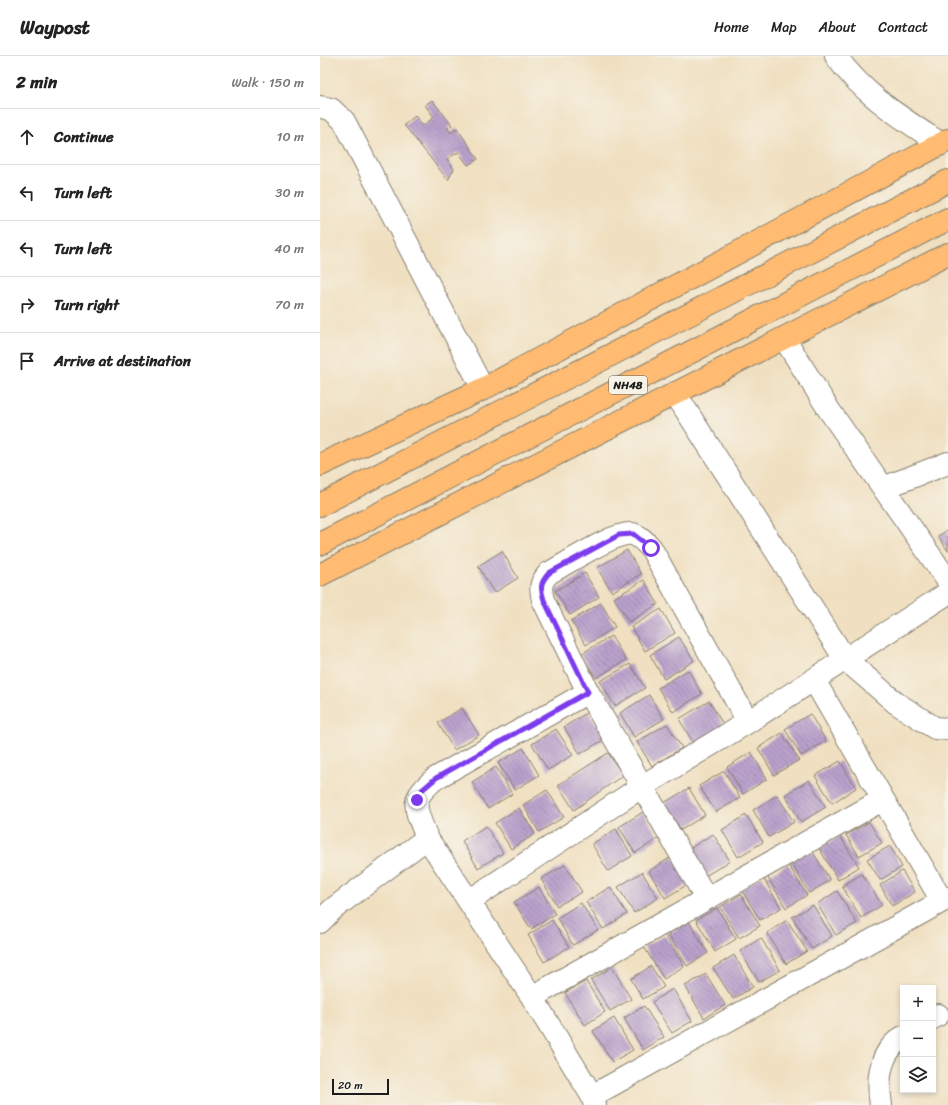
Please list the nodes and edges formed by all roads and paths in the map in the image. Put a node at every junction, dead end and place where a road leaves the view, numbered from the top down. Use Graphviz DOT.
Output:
graph roads {
  1 [pos="836,56"];
  2 [pos="320,107"];
  3 [pos="944,142"];
  4 [pos="948,182"];
  5 [pos="942,222"];
  6 [pos="948,254"];
  7 [pos="784,338"];
  8 [pos="483,389"];
  9 [pos="675,394"];
  10 [pos="948,463"];
  11 [pos="320,465"];
  12 [pos="883,488"];
  13 [pos="320,506"];
  14 [pos="320,544"];
  15 [pos="320,575"];
  16 [pos="948,581"];
  17 [pos="948,593"];
  18 [pos="844,659"];
  19 [pos="814,680"];
  20 [pos="588,692"];
  21 [pos="748,722"];
  22 [pos="948,729"];
  23 [pos="641,787"];
  24 [pos="882,800"];
  25 [pos="427,838"];
  26 [pos="706,898"];
  27 [pos="945,900"];
  28 [pos="469,901"];
  29 [pos="320,922"];
  30 [pos="532,997"];
  31 [pos="900,1039"];
  32 [pos="593,1100"];
  33 [pos="881,1105"];
  1 -- 3 [label="street"];
  2 -- 8 [label="street"];
  3 -- 8 [label="highway"];
  4 -- 13 [label="highway, NH48"];
  5 -- 14 [label="highway, NH48"];
  6 -- 7 [label="highway"];
  7 -- 9 [label="highway"];
  7 -- 12 [label="street"];
  8 -- 11 [label="highway"];
  9 -- 15 [label="highway"];
  9 -- 18 [label="street"];
  10 -- 12 [label="street"];
  12 -- 16 [label="street"];
  17 -- 18 [label="street"];
  18 -- 19 [label="street"];
  18 -- 22 [label="street"];
  19 -- 21 [label="street"];
  19 -- 24 [label="street"];
  20 -- 21 [label="street"];
  20 -- 23 [label="street"];
  20 -- 25 [label="street"];
  21 -- 23 [label="street"];
  23 -- 26 [label="street"];
  23 -- 28 [label="street"];
  24 -- 26 [label="street"];
  24 -- 27 [label="street"];
  25 -- 28 [label="street"];
  25 -- 29 [label="street"];
  26 -- 30 [label="street"];
  27 -- 32 [label="street"];
  28 -- 30 [label="street"];
  30 -- 32 [label="street"];
  31 -- 33 [label="street"];
}
